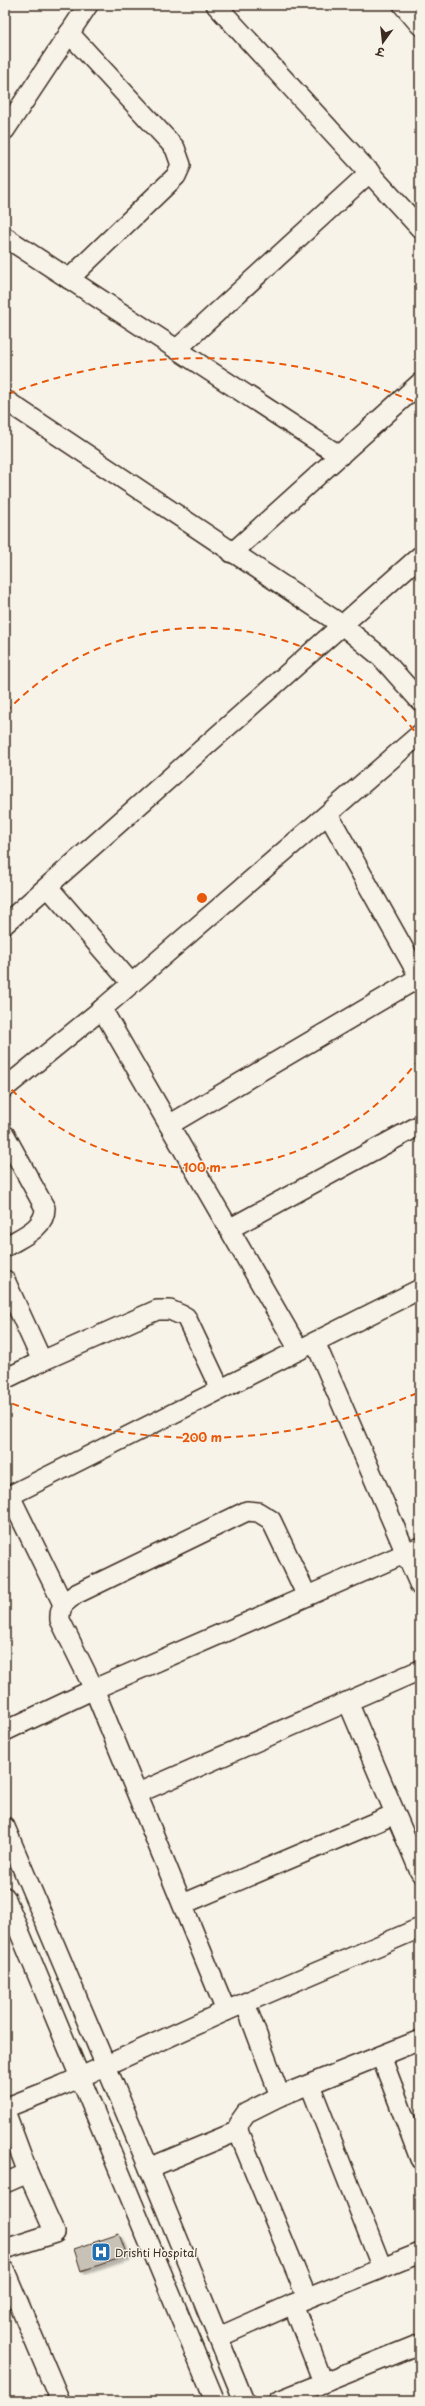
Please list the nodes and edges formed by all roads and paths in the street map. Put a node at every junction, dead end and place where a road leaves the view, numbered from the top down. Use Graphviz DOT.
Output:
graph roads {
  1 [pos="88,5"];
  2 [pos="216,5"];
  3 [pos="403,5"];
  4 [pos="420,25"];
  5 [pos="69,33"];
  6 [pos="5,130"];
  7 [pos="370,172"];
  8 [pos="420,228"];
  9 [pos="5,237"];
  10 [pos="69,279"];
  11 [pos="177,349"];
  12 [pos="420,383"];
  13 [pos="5,400"];
  14 [pos="340,456"];
  15 [pos="232,553"];
  16 [pos="420,556"];
  17 [pos="342,625"];
  18 [pos="420,701"];
  19 [pos="420,734"];
  20 [pos="328,814"];
  21 [pos="48,886"];
  22 [pos="5,924"];
  23 [pos="420,977"];
  24 [pos="131,983"];
  25 [pos="102,1009"];
  26 [pos="5,1088"];
  27 [pos="169,1125"];
  28 [pos="420,1125"];
  29 [pos="5,1135"];
  30 [pos="229,1229"];
  31 [pos="5,1247"];
  32 [pos="5,1280"];
  33 [pos="420,1290"];
  34 [pos="307,1346"];
  35 [pos="42,1361"];
  36 [pos="5,1379"];
  37 [pos="220,1390"];
  38 [pos="7,1497"];
  39 [pos="413,1550"];
  40 [pos="420,1586"];
  41 [pos="307,1596"];
  42 [pos="63,1604"];
  43 [pos="420,1670"];
  44 [pos="94,1689"];
  45 [pos="348,1702"];
  46 [pos="5,1731"];
  47 [pos="138,1793"];
  48 [pos="395,1814"];
  49 [pos="5,1827"];
  50 [pos="420,1872"];
  51 [pos="5,1897"];
  52 [pos="183,1904"];
  53 [pos="419,1932"];
  54 [pos="245,2003"];
  55 [pos="226,2011"];
  56 [pos="420,2040"];
  57 [pos="381,2056"];
  58 [pos="106,2065"];
  59 [pos="80,2077"];
  60 [pos="310,2085"];
  61 [pos="280,2096"];
  62 [pos="5,2108"];
  63 [pos="5,2112"];
  64 [pos="238,2131"];
  65 [pos="420,2159"];
  66 [pos="149,2168"];
  67 [pos="28,2173"];
  68 [pos="5,2182"];
  69 [pos="5,2249"];
  70 [pos="420,2253"];
  71 [pos="382,2268"];
  72 [pos="5,2271"];
  73 [pos="300,2301"];
  74 [pos="219,2337"];
  75 [pos="420,2344"];
  76 [pos="323,2382"];
  77 [pos="60,2401"];
  78 [pos="215,2401"];
  79 [pos="244,2401"];
  80 [pos="278,2401"];
  1 -- 5 [label="street"];
  2 -- 7 [label="street"];
  3 -- 4 [label="street"];
  5 -- 6 [label="street"];
  5 -- 10 [label="street"];
  7 -- 8 [label="street"];
  7 -- 11 [label="street"];
  9 -- 10 [label="street"];
  10 -- 11 [label="street"];
  11 -- 14 [label="street"];
  12 -- 14 [label="street"];
  13 -- 15 [label="street"];
  14 -- 15 [label="street"];
  15 -- 17 [label="street"];
  16 -- 17 [label="street"];
  17 -- 18 [label="street"];
  17 -- 21 [label="street"];
  19 -- 20 [label="street"];
  20 -- 23 [label="street"];
  20 -- 24 [label="street"];
  21 -- 22 [label="street"];
  21 -- 24 [label="street"];
  23 -- 27 [label="street"];
  24 -- 25 [label="street"];
  25 -- 26 [label="street"];
  25 -- 27 [label="street"];
  27 -- 30 [label="street"];
  28 -- 30 [label="street"];
  29 -- 31 [label="street"];
  30 -- 34 [label="street"];
  32 -- 35 [label="street"];
  33 -- 34 [label="street"];
  34 -- 37 [label="street"];
  34 -- 39 [label="street"];
  35 -- 36 [label="street"];
  35 -- 37 [label="street"];
  37 -- 38 [label="street"];
  38 -- 42 [label="street"];
  39 -- 40 [label="street"];
  39 -- 41 [label="street"];
  41 -- 42 [label="street"];
  41 -- 44 [label="street"];
  42 -- 44 [label="street"];
  43 -- 45 [label="street"];
  44 -- 46 [label="street"];
  44 -- 47 [label="street"];
  45 -- 47 [label="street"];
  45 -- 48 [label="street"];
  47 -- 52 [label="street"];
  48 -- 50 [label="street"];
  48 -- 52 [label="street"];
  49 -- 58 [label="street"];
  51 -- 59 [label="street"];
  52 -- 55 [label="street"];
  53 -- 54 [label="street"];
  54 -- 55 [label="street"];
  54 -- 61 [label="street"];
  55 -- 58 [label="street"];
  56 -- 57 [label="street"];
  57 -- 60 [label="street"];
  57 -- 65 [label="street"];
  58 -- 59 [label="street"];
  58 -- 66 [label="street"];
  59 -- 62 [label="street"];
  59 -- 78 [label="street"];
  60 -- 61 [label="street"];
  60 -- 71 [label="street"];
  61 -- 64 [label="street"];
  63 -- 67 [label="street"];
  64 -- 66 [label="street"];
  64 -- 73 [label="street"];
  66 -- 74 [label="street"];
  67 -- 68 [label="street"];
  67 -- 69 [label="street"];
  70 -- 71 [label="street"];
  71 -- 73 [label="street"];
  72 -- 77 [label="street"];
  73 -- 74 [label="street"];
  73 -- 76 [label="street"];
  74 -- 79 [label="street"];
  75 -- 76 [label="street"];
  76 -- 80 [label="street"];
}
